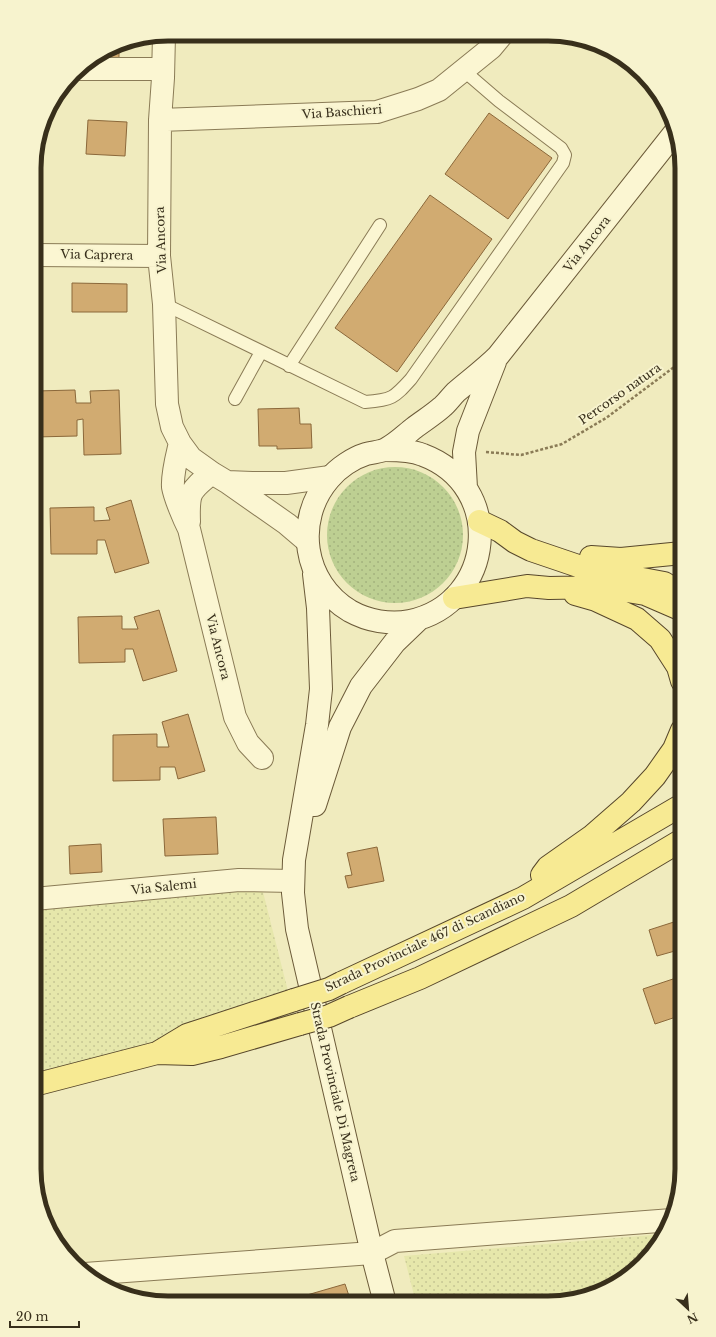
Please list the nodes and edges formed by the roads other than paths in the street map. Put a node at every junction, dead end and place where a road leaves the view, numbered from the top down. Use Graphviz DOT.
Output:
graph roads {
  1 [pos="164,41"];
  2 [pos="497,41"];
  3 [pos="88,69"];
  4 [pos="163,69"];
  5 [pos="464,70"];
  6 [pos="160,120"];
  7 [pos="671,137"];
  8 [pos="380,226"];
  9 [pos="41,255"];
  10 [pos="159,256"];
  11 [pos="164,304"];
  12 [pos="261,352"];
  13 [pos="498,356"];
  14 [pos="289,366"];
  15 [pos="235,399"];
  16 [pos="180,443"];
  17 [pos="386,450"];
  18 [pos="330,477"];
  19 [pos="219,478"];
  20 [pos="466,488"];
  21 [pos="479,521"];
  22 [pos="189,529"];
  23 [pos="307,541"];
  24 [pos="531,550"];
  25 [pos="675,554"];
  26 [pos="313,568"];
  27 [pos="549,588"];
  28 [pos="675,590"];
  29 [pos="454,598"];
  30 [pos="675,607"];
  31 [pos="419,619"];
  32 [pos="675,662"];
  33 [pos="675,747"];
  34 [pos="262,758"];
  35 [pos="675,809"];
  36 [pos="675,844"];
  37 [pos="293,881"];
  38 [pos="41,898"];
  39 [pos="523,898"];
  40 [pos="157,1053"];
  41 [pos="41,1083"];
  42 [pos="664,1221"];
  43 [pos="372,1253"];
  44 [pos="96,1273"];
  45 [pos="383,1296"];
  1 -- 4 [label="street, Via Ancora"];
  2 -- 5 [label="street, Via Baschieri"];
  3 -- 4 [label="street"];
  4 -- 6 [label="street, Via Ancora"];
  5 -- 6 [label="street, Via Baschieri"];
  5 -- 14 [label="lane"];
  6 -- 10 [label="street, Via Ancora"];
  7 -- 13 [label="street, Via Ancora"];
  8 -- 14 [label="lane"];
  9 -- 10 [label="street, Via Caprera"];
  10 -- 11 [label="street, Via Ancora"];
  11 -- 12 [label="lane"];
  11 -- 16 [label="street, Via Ancora"];
  12 -- 14 [label="lane"];
  12 -- 15 [label="lane"];
  13 -- 17 [label="street"];
  13 -- 20 [label="street"];
  16 -- 19 [label="street, Via Ancora"];
  16 -- 22 [label="street, Via Ancora"];
  17 -- 18 [label="street"];
  17 -- 20 [label="street"];
  18 -- 19 [label="street"];
  18 -- 23 [label="street"];
  19 -- 22 [label="street, Via Ancora"];
  19 -- 23 [label="street, Via Ancora"];
  20 -- 21 [label="street"];
  21 -- 24 [label="main road"];
  21 -- 29 [label="street"];
  22 -- 34 [label="street, Via Ancora"];
  23 -- 26 [label="street"];
  24 -- 25 [label="main road"];
  24 -- 28 [label="main road"];
  26 -- 31 [label="street"];
  26 -- 37 [label="street, Strada Provinciale Di Magreta"];
  27 -- 29 [label="main road"];
  27 -- 30 [label="main road"];
  27 -- 32 [label="main road"];
  29 -- 31 [label="street"];
  31 -- 37 [label="street"];
  33 -- 39 [label="main road"];
  35 -- 39 [label="main road, Strada Provinciale 467 di Scandiano"];
  36 -- 40 [label="main road, Strada Provinciale 467 di Scandiano, bridge"];
  37 -- 38 [label="street, Via Salemi"];
  37 -- 43 [label="street, Strada Provinciale Di Magreta"];
  39 -- 40 [label="main road, Strada Provinciale 467 di Scandiano, bridge"];
  40 -- 41 [label="main road, Strada Provinciale 467 di Scandiano"];
  42 -- 43 [label="street"];
  43 -- 44 [label="street"];
  43 -- 45 [label="street, Strada Provinciale Di Magreta"];
}
